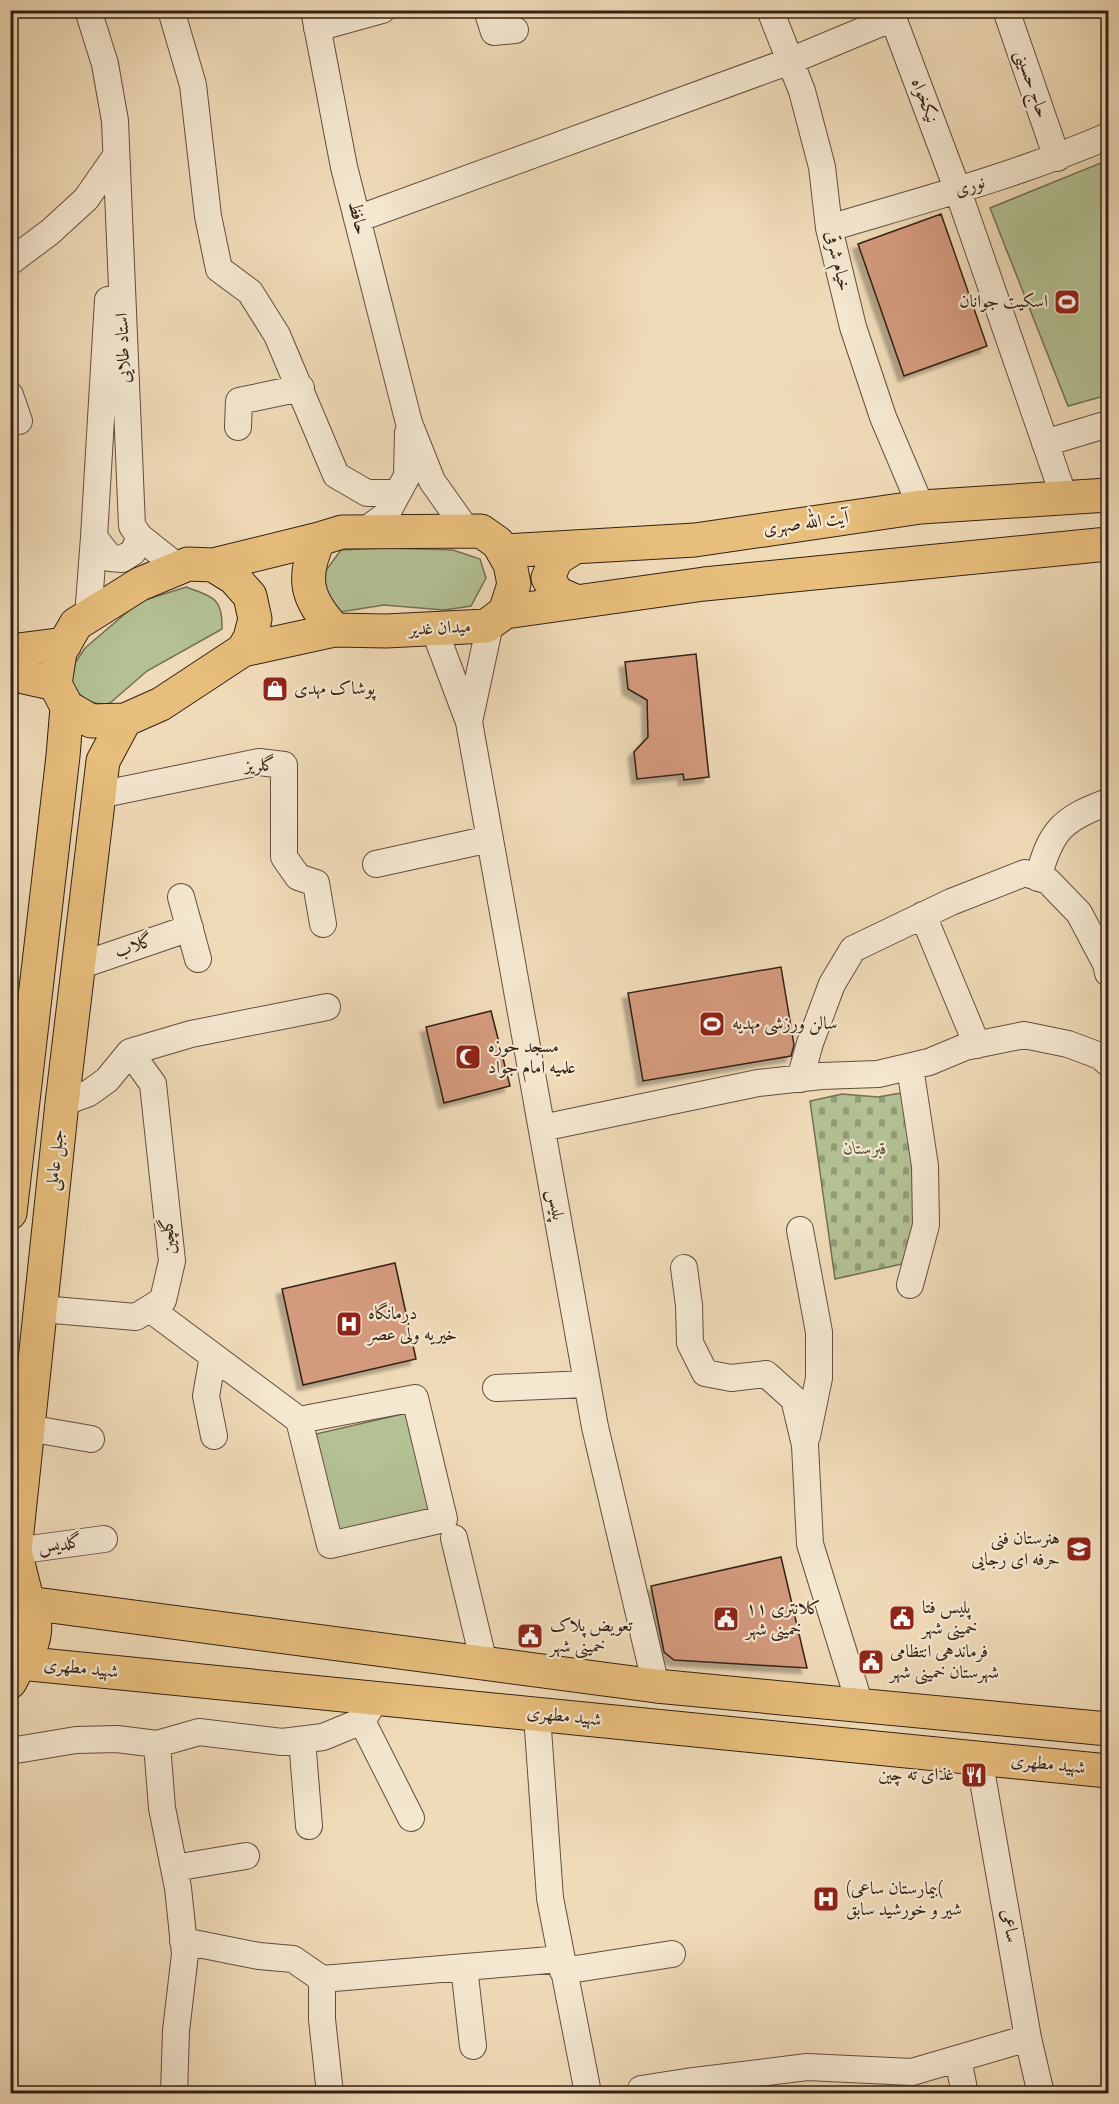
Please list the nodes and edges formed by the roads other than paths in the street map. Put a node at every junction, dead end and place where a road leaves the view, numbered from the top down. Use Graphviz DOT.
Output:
graph roads {
  1 [pos="88,10"];
  2 [pos="171,10"];
  3 [pos="382,10"];
  4 [pos="486,10"];
  5 [pos="770,10"];
  6 [pos="1005,10"];
  7 [pos="891,14"];
  8 [pos="316,19"];
  9 [pos="515,30"];
  10 [pos="790,61"];
  11 [pos="1108,136"];
  12 [pos="116,156"];
  13 [pos="1057,158"];
  14 [pos="958,191"];
  15 [pos="357,219"];
  16 [pos="829,228"];
  17 [pos="10,262"];
  18 [pos="301,388"];
  19 [pos="10,395"];
  20 [pos="19,421"];
  21 [pos="409,423"];
  22 [pos="1108,424"];
  23 [pos="238,427"];
  24 [pos="1045,443"];
  25 [pos="397,493"];
  26 [pos="1108,495"];
  27 [pos="1064,497"];
  28 [pos="921,507"];
  29 [pos="363,532"];
  30 [pos="468,532"];
  31 [pos="94,537"];
  32 [pos="140,537"];
  33 [pos="319,539"];
  34 [pos="1108,544"];
  35 [pos="575,547"];
  36 [pos="503,551"];
  37 [pos="213,565"];
  38 [pos="179,568"];
  39 [pos="576,602"];
  40 [pos="88,617"];
  41 [pos="497,618"];
  42 [pos="434,629"];
  43 [pos="335,630"];
  44 [pos="65,644"];
  45 [pos="243,650"];
  46 [pos="10,651"];
  47 [pos="10,675"];
  48 [pos="61,695"];
  49 [pos="125,720"];
  50 [pos="469,722"];
  51 [pos="99,795"];
  52 [pos="1108,802"];
  53 [pos="490,839"];
  54 [pos="376,864"];
  55 [pos="1038,878"];
  56 [pos="181,897"];
  57 [pos="923,915"];
  58 [pos="323,924"];
  59 [pos="190,928"];
  60 [pos="198,959"];
  61 [pos="79,966"];
  62 [pos="1108,973"];
  63 [pos="327,1007"];
  64 [pos="977,1045"];
  65 [pos="130,1052"];
  66 [pos="1108,1063"];
  67 [pos="910,1067"];
  68 [pos="19,1077"];
  69 [pos="800,1078"];
  70 [pos="62,1103"];
  71 [pos="542,1128"];
  72 [pos="10,1213"];
  73 [pos="800,1230"];
  74 [pos="684,1268"];
  75 [pos="910,1285"];
  76 [pos="40,1309"];
  77 [pos="150,1309"];
  78 [pos="213,1356"];
  79 [pos="587,1384"];
  80 [pos="496,1389"];
  81 [pos="299,1420"];
  82 [pos="28,1428"];
  83 [pos="214,1436"];
  84 [pos="91,1439"];
  85 [pos="805,1445"];
  86 [pos="454,1538"];
  87 [pos="104,1539"];
  88 [pos="14,1545"];
  89 [pos="19,1595"];
  90 [pos="484,1663"];
  91 [pos="14,1672"];
  92 [pos="656,1686"];
  93 [pos="860,1705"];
  94 [pos="369,1710"];
  95 [pos="537,1714"];
  96 [pos="1108,1729"];
  97 [pos="302,1740"];
  98 [pos="157,1744"];
  99 [pos="10,1750"];
  100 [pos="979,1758"];
  101 [pos="1108,1771"];
  102 [pos="411,1818"];
  103 [pos="309,1826"];
  104 [pos="246,1856"];
  105 [pos="174,1868"];
  106 [pos="183,1941"];
  107 [pos="672,1954"];
  108 [pos="562,1965"];
  109 [pos="464,1967"];
  110 [pos="322,1978"];
  111 [pos="1028,2038"];
  112 [pos="472,2046"];
  113 [pos="958,2058"];
  114 [pos="588,2093"];
  115 [pos="174,2094"];
  116 [pos="330,2094"];
  117 [pos="640,2094"];
  118 [pos="965,2094"];
  119 [pos="1041,2094"];
  1 -- 12 [label="street, استاد طلایی"];
  2 -- 18 [label="street"];
  3 -- 8 [label="street"];
  4 -- 9 [label="street"];
  5 -- 10 [label="street, خیام شرقی"];
  6 -- 13 [label="street, حاج حسینی"];
  7 -- 10 [label="street"];
  7 -- 14 [label="street, نیکخواه"];
  8 -- 15 [label="street, حافظ"];
  10 -- 15 [label="street"];
  10 -- 16 [label="street, خیام شرقی"];
  11 -- 13 [label="street, نوری"];
  12 -- 17 [label="street"];
  12 -- 31 [label="street, استاد طلایی"];
  12 -- 32 [label="street, استاد طلایی"];
  13 -- 14 [label="street, نوری"];
  14 -- 16 [label="street, نوری"];
  14 -- 24 [label="street, نیکخواه"];
  15 -- 21 [label="street, حافظ"];
  16 -- 28 [label="street, خیام شرقی"];
  18 -- 23 [label="street"];
  18 -- 25 [label="street"];
  19 -- 20 [label="street"];
  21 -- 25 [label="street"];
  21 -- 30 [label="street"];
  22 -- 24 [label="street"];
  24 -- 27 [label="street, نیکخواه"];
  25 -- 29 [label="street"];
  26 -- 27 [label="main road, آیت الله صهری"];
  27 -- 28 [label="main road, آیت الله صهری"];
  28 -- 35 [label="main road, آیت الله صهری"];
  29 -- 30 [label="main road"];
  29 -- 33 [label="main road"];
  30 -- 36 [label="main road"];
  31 -- 32 [label="street"];
  31 -- 40 [label="street, استاد طلایی"];
  32 -- 38 [label="street"];
  33 -- 37 [label="main road"];
  33 -- 43 [label="main road"];
  34 -- 39 [label="main road"];
  35 -- 36 [label="main road, آیت الله صهری"];
  35 -- 39 [label="main road"];
  36 -- 41 [label="main road"];
  37 -- 38 [label="main road"];
  37 -- 45 [label="main road"];
  38 -- 40 [label="main road"];
  39 -- 41 [label="main road"];
  40 -- 44 [label="main road"];
  41 -- 42 [label="main road, میدان غدیر"];
  41 -- 50 [label="street"];
  42 -- 43 [label="main road, میدان غدیر"];
  42 -- 50 [label="street"];
  43 -- 45 [label="main road, میدان غدیر"];
  44 -- 46 [label="main road"];
  44 -- 48 [label="main road"];
  45 -- 49 [label="main road"];
  47 -- 48 [label="main road"];
  48 -- 49 [label="main road"];
  48 -- 68 [label="main road"];
  49 -- 51 [label="main road, جبل عاملی"];
  50 -- 53 [label="street, پلیس"];
  51 -- 58 [label="street, گلریز"];
  51 -- 61 [label="main road, جبل عاملی"];
  52 -- 55 [label="street"];
  53 -- 54 [label="street"];
  53 -- 71 [label="street, پلیس"];
  55 -- 57 [label="street"];
  55 -- 62 [label="street"];
  56 -- 59 [label="street"];
  57 -- 64 [label="street"];
  57 -- 69 [label="street"];
  59 -- 60 [label="street"];
  59 -- 61 [label="street, گلاب"];
  61 -- 70 [label="main road, جبل عاملی"];
  63 -- 65 [label="street"];
  64 -- 66 [label="street"];
  64 -- 67 [label="street"];
  65 -- 70 [label="street"];
  65 -- 77 [label="street, گلچین"];
  67 -- 69 [label="street"];
  67 -- 75 [label="street"];
  68 -- 72 [label="main road"];
  69 -- 71 [label="street"];
  70 -- 76 [label="main road, جبل عاملی"];
  71 -- 79 [label="street, پلیس"];
  73 -- 85 [label="street"];
  74 -- 85 [label="street"];
  76 -- 77 [label="street"];
  76 -- 82 [label="main road, جبل عاملی"];
  77 -- 78 [label="street"];
  78 -- 81 [label="street"];
  78 -- 83 [label="street"];
  79 -- 80 [label="street"];
  79 -- 92 [label="street, پلیس"];
  81 -- 81 [label="street"];
  82 -- 84 [label="street"];
  82 -- 88 [label="main road, جبل عاملی"];
  85 -- 93 [label="street"];
  86 -- 90 [label="street"];
  87 -- 88 [label="street, گلدیس"];
  88 -- 89 [label="main road, جبل عاملی"];
  89 -- 90 [label="main road"];
  89 -- 91 [label="main road, جبل عاملی"];
  90 -- 92 [label="main road"];
  91 -- 94 [label="main road, شهید مطهری"];
  92 -- 93 [label="main road"];
  93 -- 96 [label="main road"];
  94 -- 95 [label="main road, شهید مطهری"];
  94 -- 97 [label="street"];
  94 -- 102 [label="street"];
  95 -- 100 [label="main road, شهید مطهری"];
  95 -- 108 [label="street"];
  97 -- 98 [label="street"];
  97 -- 103 [label="street"];
  98 -- 99 [label="street"];
  98 -- 105 [label="street"];
  100 -- 101 [label="main road, شهید مطهری"];
  100 -- 111 [label="street, ساعی"];
  104 -- 105 [label="street"];
  105 -- 106 [label="street"];
  106 -- 110 [label="street"];
  106 -- 115 [label="street"];
  107 -- 108 [label="street"];
  108 -- 109 [label="street"];
  108 -- 114 [label="street"];
  109 -- 110 [label="street"];
  109 -- 112 [label="street"];
  110 -- 116 [label="street"];
  111 -- 113 [label="street"];
  111 -- 119 [label="street, ساعی"];
  113 -- 117 [label="street"];
  113 -- 118 [label="street"];
}
